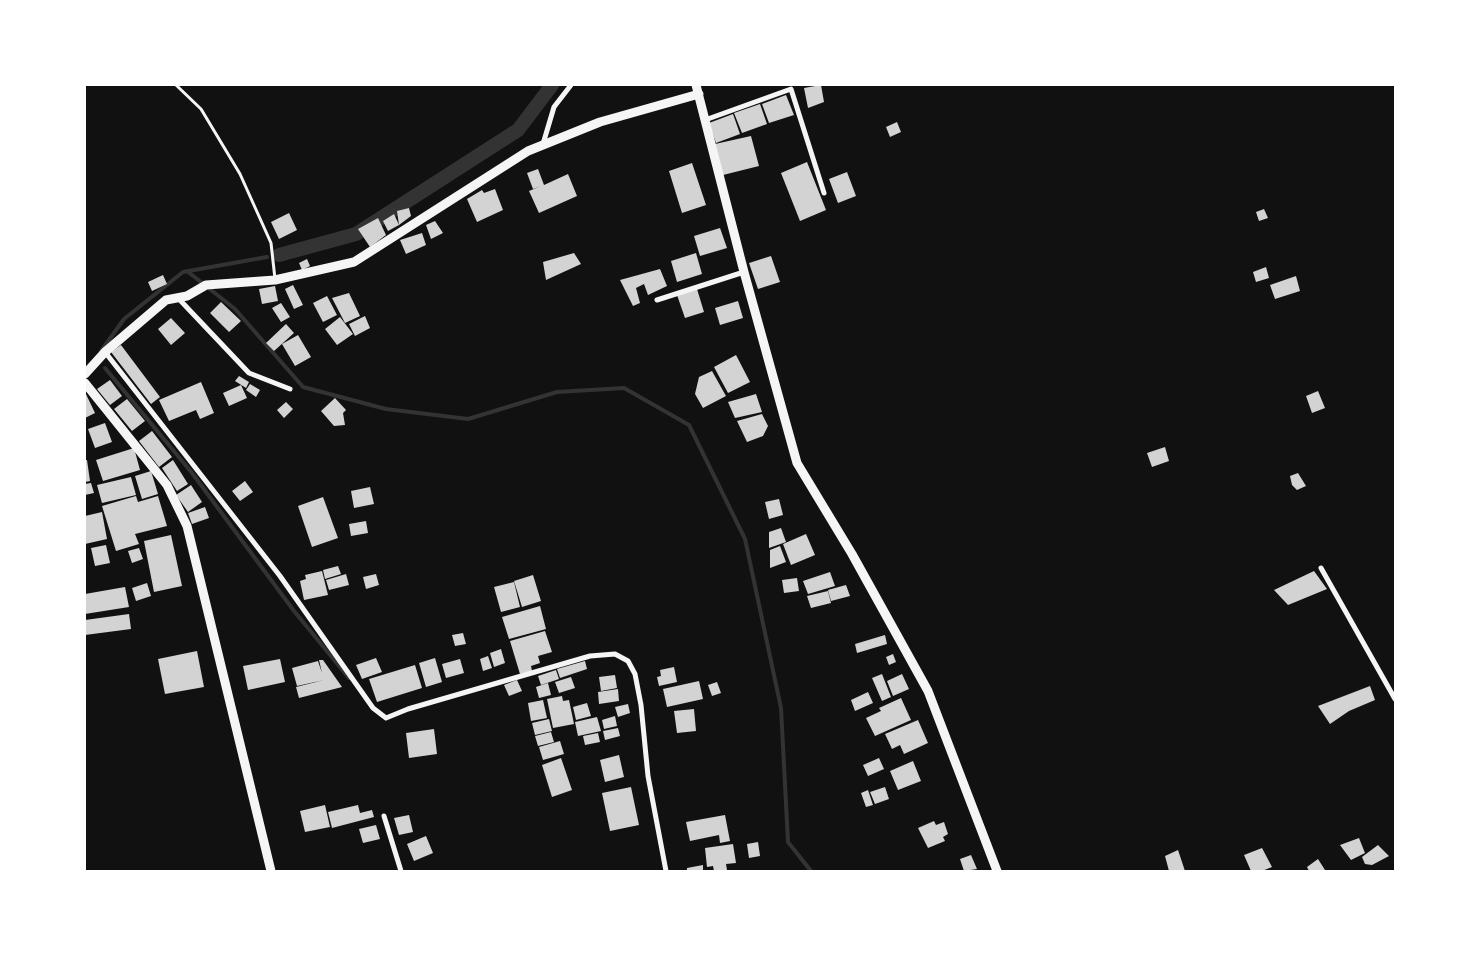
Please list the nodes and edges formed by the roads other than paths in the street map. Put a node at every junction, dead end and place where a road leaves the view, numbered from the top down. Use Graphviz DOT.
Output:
graph roads {
  1 [pos="176,85"];
  2 [pos="571,85"];
  3 [pos="697,89"];
  4 [pos="705,120"];
  5 [pos="543,145"];
  6 [pos="824,193"];
  7 [pos="744,272"];
  8 [pos="275,280"];
  9 [pos="182,297"];
  10 [pos="658,300"];
  11 [pos="105,352"];
  12 [pos="85,374"];
  13 [pos="85,383"];
  14 [pos="290,389"];
  15 [pos="1320,568"];
  16 [pos="1395,698"];
  17 [pos="384,816"];
  18 [pos="271,871"];
  19 [pos="401,871"];
  20 [pos="666,871"];
  21 [pos="997,871"];
  1 -- 8 [label="lane"];
  2 -- 5 [label="street"];
  3 -- 4 [label="street"];
  3 -- 5 [label="street"];
  4 -- 6 [label="street"];
  4 -- 7 [label="street"];
  5 -- 8 [label="street"];
  7 -- 10 [label="street"];
  7 -- 21 [label="street"];
  8 -- 9 [label="street"];
  9 -- 11 [label="street"];
  9 -- 14 [label="street"];
  11 -- 12 [label="street"];
  11 -- 20 [label="street"];
  13 -- 18 [label="street"];
  15 -- 16 [label="street"];
  17 -- 19 [label="street"];
}
